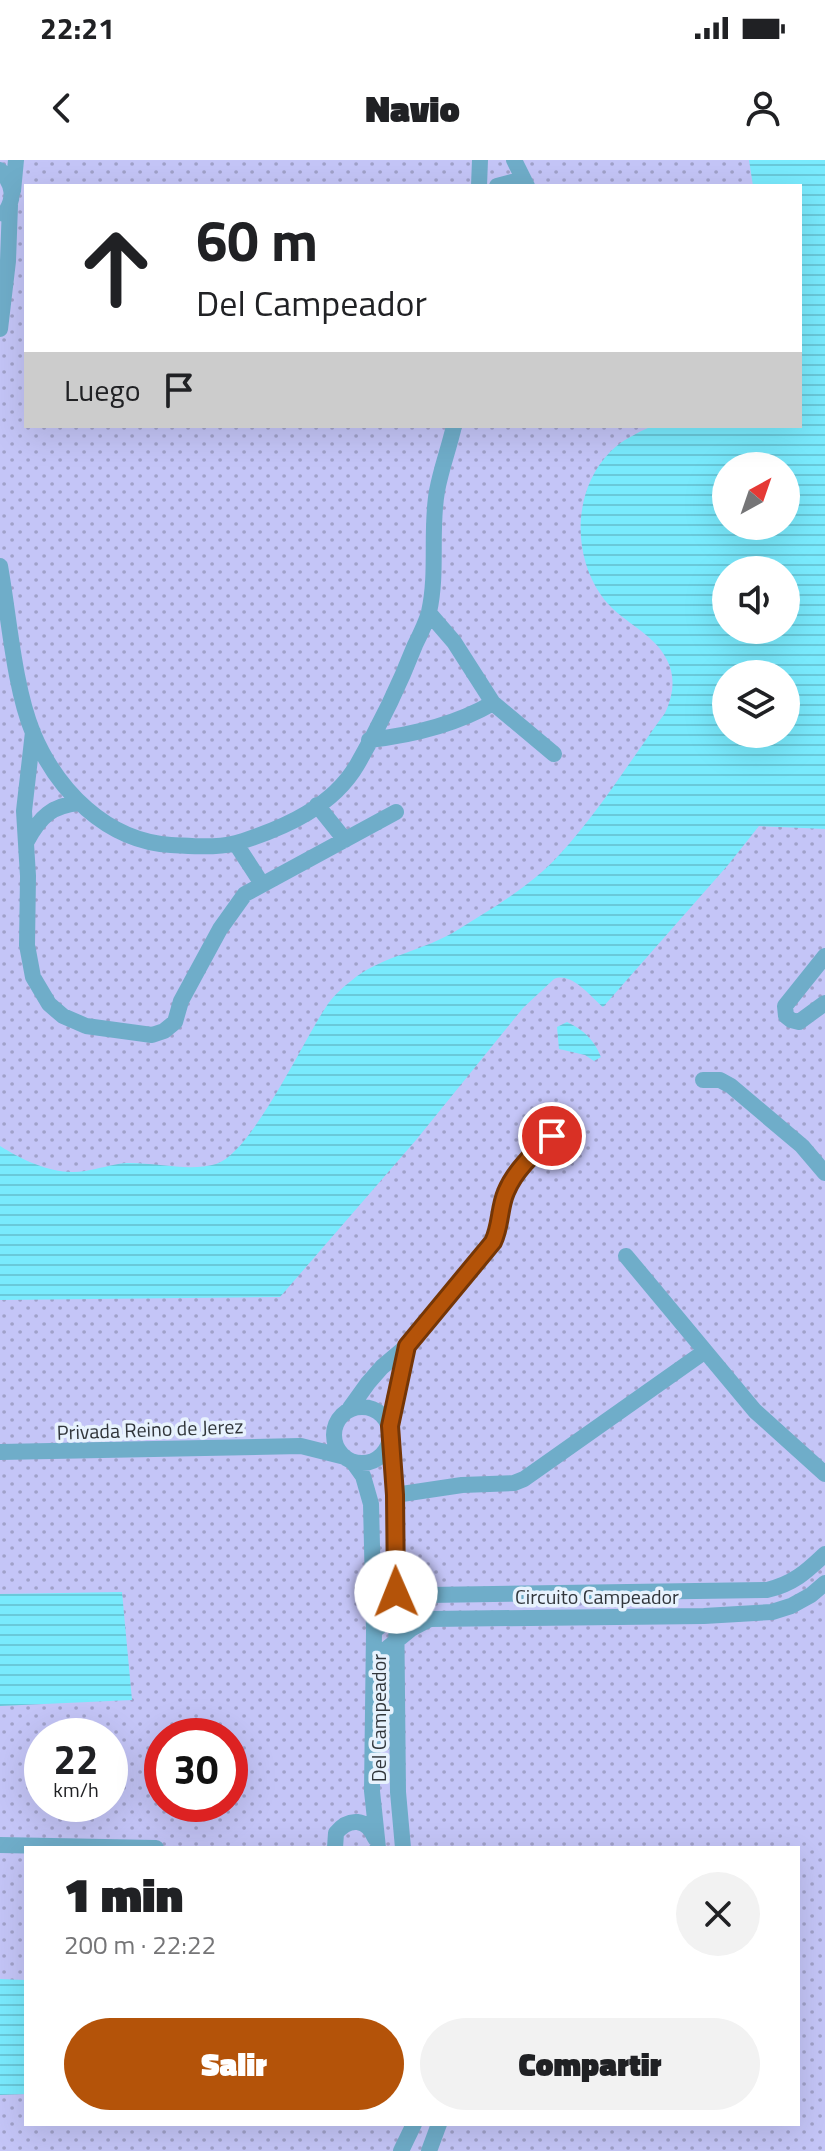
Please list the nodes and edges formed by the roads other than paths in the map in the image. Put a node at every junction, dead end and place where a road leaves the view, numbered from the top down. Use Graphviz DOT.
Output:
graph roads {
  1 [pos="16,160"];
  2 [pos="480,160"];
  3 [pos="514,160"];
  4 [pos="0,170"];
  5 [pos="479,184"];
  6 [pos="526,184"];
  7 [pos="8,205"];
  8 [pos="4,255"];
  9 [pos="0,329"];
  10 [pos="453,428"];
  11 [pos="0,566"];
  12 [pos="429,613"];
  13 [pos="493,703"];
  14 [pos="33,732"];
  15 [pos="369,740"];
  16 [pos="554,754"];
  17 [pos="80,803"];
  18 [pos="317,805"];
  19 [pos="396,812"];
  20 [pos="345,840"];
  21 [pos="26,842"];
  22 [pos="236,844"];
  23 [pos="262,884"];
  24 [pos="823,963"];
  25 [pos="825,1003"];
  26 [pos="703,1080"];
  27 [pos="552,1136"];
  28 [pos="825,1173"];
  29 [pos="626,1256"];
  30 [pos="407,1346"];
  31 [pos="704,1352"];
  32 [pos="350,1408"];
  33 [pos="336,1422"];
  34 [pos="390,1426"];
  35 [pos="389,1445"];
  36 [pos="301,1446"];
  37 [pos="0,1452"];
  38 [pos="349,1460"];
  39 [pos="825,1474"];
  40 [pos="395,1495"];
  41 [pos="825,1554"];
  42 [pos="395,1569"];
  43 [pos="801,1577"];
  44 [pos="825,1583"];
  45 [pos="644,1591"];
  46 [pos="428,1595"];
  47 [pos="811,1595"];
  48 [pos="396,1614"];
  49 [pos="643,1616"];
  50 [pos="374,1631"];
  51 [pos="398,1641"];
  52 [pos="374,1659"];
  53 [pos="372,1791"];
  54 [pos="400,1809"];
  55 [pos="340,1834"];
  56 [pos="378,1843"];
  57 [pos="0,1845"];
  58 [pos="52,1846"];
  59 [pos="323,1846"];
  60 [pos="403,1846"];
  61 [pos="413,2126"];
  62 [pos="438,2126"];
  63 [pos="401,2151"];
  64 [pos="429,2151"];
  1 -- 7 [label="street"];
  2 -- 5 [label="street"];
  3 -- 6 [label="street"];
  4 -- 7 [label="street"];
  7 -- 8 [label="street"];
  8 -- 9 [label="street"];
  10 -- 12 [label="street"];
  11 -- 14 [label="street"];
  12 -- 13 [label="street"];
  12 -- 15 [label="street"];
  13 -- 15 [label="street"];
  13 -- 16 [label="street"];
  14 -- 17 [label="street"];
  14 -- 21 [label="street"];
  15 -- 18 [label="street"];
  17 -- 21 [label="street"];
  17 -- 22 [label="street"];
  18 -- 20 [label="street"];
  18 -- 22 [label="street"];
  19 -- 20 [label="street"];
  20 -- 23 [label="street"];
  21 -- 23 [label="street"];
  22 -- 23 [label="street"];
  24 -- 25 [label="street"];
  26 -- 28 [label="street"];
  27 -- 30 [label="street"];
  29 -- 31 [label="street"];
  30 -- 32 [label="street"];
  30 -- 34 [label="street"];
  31 -- 39 [label="street"];
  31 -- 40 [label="street"];
  32 -- 33 [label="street"];
  32 -- 34 [label="street"];
  33 -- 36 [label="street"];
  33 -- 38 [label="street"];
  34 -- 35 [label="street"];
  35 -- 38 [label="street"];
  35 -- 40 [label="street, Del Campeador"];
  36 -- 37 [label="street, Privada Reino de Jerez"];
  36 -- 38 [label="street, Privada Reino de Jerez"];
  38 -- 50 [label="street, Del Campeador"];
  40 -- 42 [label="street, Del Campeador"];
  41 -- 43 [label="street, Circuito Campeador"];
  42 -- 46 [label="street"];
  42 -- 48 [label="street, Del Campeador"];
  43 -- 45 [label="street, Circuito Campeador"];
  43 -- 47 [label="street"];
  44 -- 47 [label="street, Circuito Campeador"];
  45 -- 46 [label="street, Circuito Campeador"];
  45 -- 49 [label="street"];
  46 -- 48 [label="street, Circuito Campeador"];
  47 -- 49 [label="street, Circuito Campeador"];
  48 -- 50 [label="street, Circuito Campeador"];
  48 -- 51 [label="street, Del Campeador"];
  49 -- 51 [label="street, Circuito Campeador"];
  50 -- 52 [label="street, Del Campeador"];
  51 -- 52 [label="street, Circuito Campeador"];
  51 -- 54 [label="street, Del Campeador"];
  52 -- 53 [label="street, Del Campeador"];
  53 -- 55 [label="street, Del Campeador"];
  53 -- 56 [label="street, Del Campeador"];
  54 -- 56 [label="street"];
  54 -- 60 [label="street, Del Campeador"];
  55 -- 56 [label="street"];
  55 -- 59 [label="street, Del Campeador"];
  57 -- 58 [label="street"];
  61 -- 63 [label="street"];
  62 -- 64 [label="street"];
}
